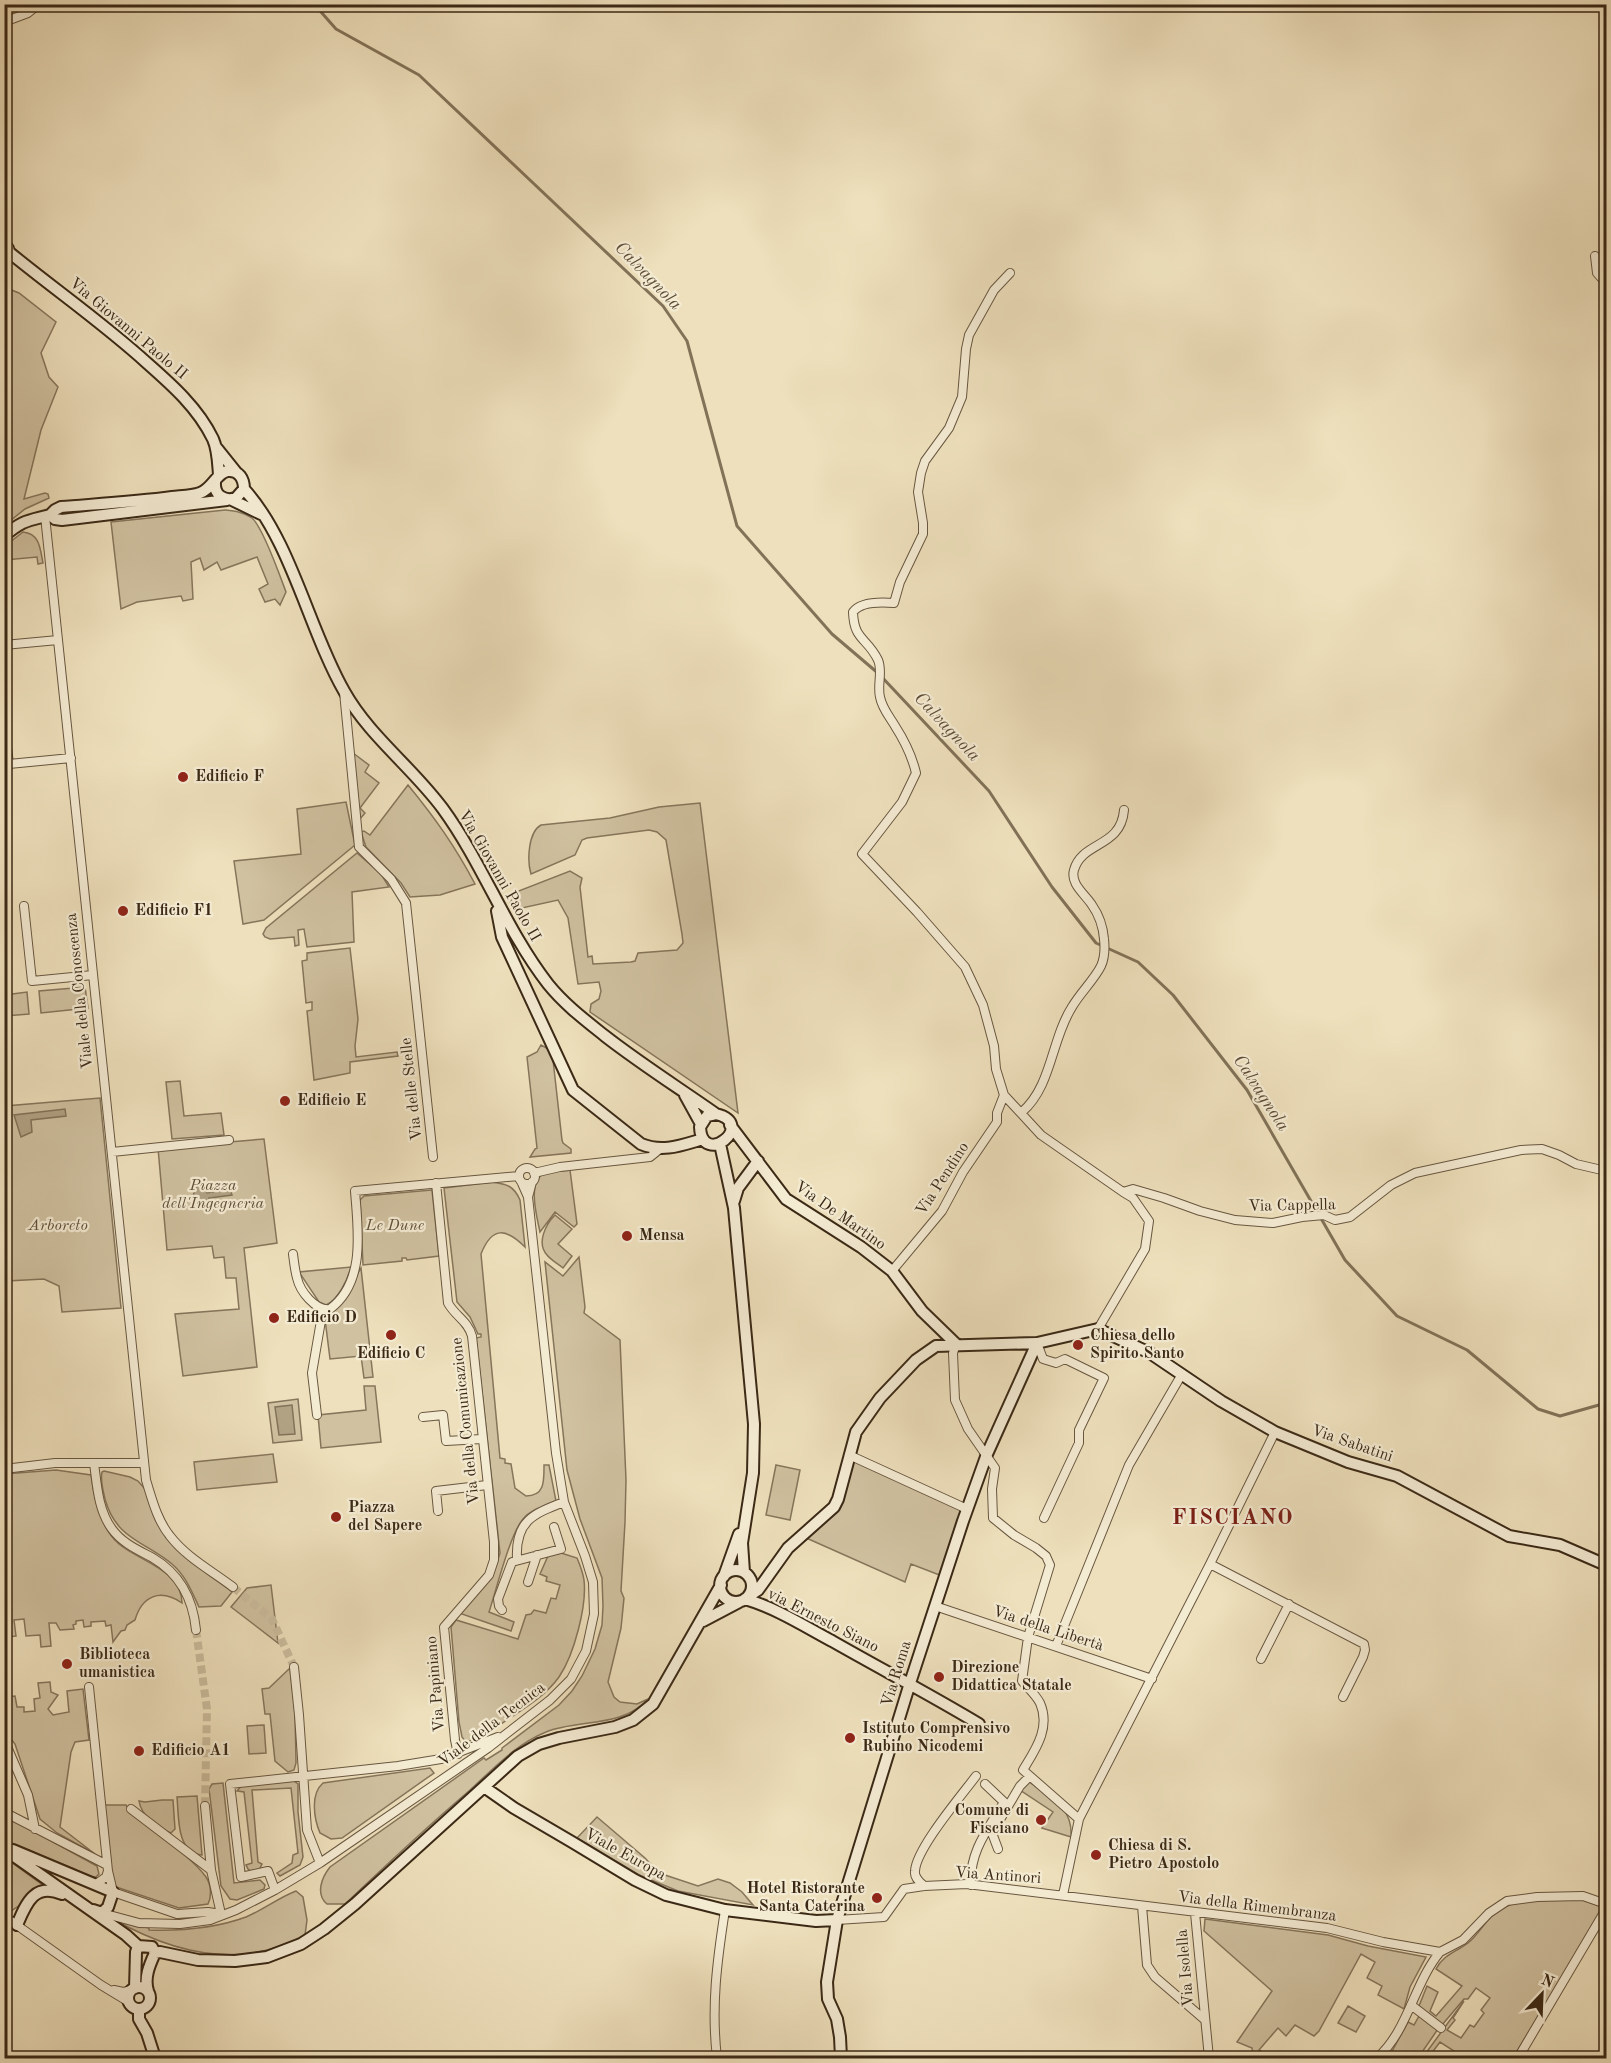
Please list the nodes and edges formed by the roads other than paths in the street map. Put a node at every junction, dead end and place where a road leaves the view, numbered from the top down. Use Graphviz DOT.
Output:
graph roads {
  1 [pos="39,4"];
  2 [pos="4,22"];
  3 [pos="5,248"];
  4 [pos="1595,255"];
  5 [pos="1010,273"];
  6 [pos="1606,283"];
  7 [pos="216,447"];
  8 [pos="236,472"];
  9 [pos="217,479"];
  10 [pos="244,489"];
  11 [pos="230,500"];
  12 [pos="263,514"];
  13 [pos="47,516"];
  14 [pos="4,536"];
  15 [pos="58,640"];
  16 [pos="4,645"];
  17 [pos="344,692"];
  18 [pos="4,723"];
  19 [pos="71,758"];
  20 [pos="1124,810"];
  21 [pos="494,899"];
  22 [pos="24,906"];
  23 [pos="93,975"];
  24 [pos="683,1091"];
  25 [pos="1004,1095"];
  26 [pos="1022,1112"];
  27 [pos="716,1114"];
  28 [pos="701,1124"];
  29 [pos="730,1125"];
  30 [pos="703,1139"];
  31 [pos="229,1140"];
  32 [pos="720,1144"];
  33 [pos="660,1149"];
  34 [pos="112,1152"];
  35 [pos="433,1157"];
  36 [pos="758,1161"];
  37 [pos="1606,1171"];
  38 [pos="534,1173"];
  39 [pos="520,1179"];
  40 [pos="532,1182"];
  41 [pos="436,1183"];
  42 [pos="1123,1192"];
  43 [pos="528,1197"];
  44 [pos="734,1208"];
  45 [pos="293,1254"];
  46 [pos="892,1270"];
  47 [pos="323,1309"];
  48 [pos="1098,1329"];
  49 [pos="1033,1343"];
  50 [pos="956,1344"];
  51 [pos="1182,1374"];
  52 [pos="317,1415"];
  53 [pos="423,1417"];
  54 [pos="1275,1432"];
  55 [pos="482,1438"];
  56 [pos="987,1454"];
  57 [pos="849,1455"];
  58 [pos="94,1462"];
  59 [pos="144,1463"];
  60 [pos="4,1469"];
  61 [pos="487,1485"];
  62 [pos="564,1502"];
  63 [pos="967,1509"];
  64 [pos="438,1511"];
  65 [pos="1044,1518"];
  66 [pos="745,1521"];
  67 [pos="554,1527"];
  68 [pos="537,1554"];
  69 [pos="517,1559"];
  70 [pos="1210,1564"];
  71 [pos="1606,1565"];
  72 [pos="773,1567"];
  73 [pos="745,1573"];
  74 [pos="722,1581"];
  75 [pos="528,1582"];
  76 [pos="233,1587"];
  77 [pos="744,1599"];
  78 [pos="1289,1604"];
  79 [pos="935,1606"];
  80 [pos="502,1610"];
  81 [pos="454,1615"];
  82 [pos="701,1623"];
  83 [pos="196,1630"];
  84 [pos="1028,1637"];
  85 [pos="1056,1646"];
  86 [pos="1261,1659"];
  87 [pos="294,1667"];
  88 [pos="1152,1679"];
  89 [pos="910,1683"];
  90 [pos="89,1687"];
  91 [pos="1343,1697"];
  92 [pos="980,1724"];
  93 [pos="505,1734"];
  94 [pos="8,1749"];
  95 [pos="456,1754"];
  96 [pos="304,1775"];
  97 [pos="976,1776"];
  98 [pos="1029,1777"];
  99 [pos="437,1782"];
  100 [pos="985,1784"];
  101 [pos="484,1787"];
  102 [pos="205,1806"];
  103 [pos="131,1809"];
  104 [pos="4,1812"];
  105 [pos="1079,1819"];
  106 [pos="35,1829"];
  107 [pos="4,1848"];
  108 [pos="998,1849"];
  109 [pos="320,1863"];
  110 [pos="108,1868"];
  111 [pos="211,1870"];
  112 [pos="77,1876"];
  113 [pos="96,1884"];
  114 [pos="971,1884"];
  115 [pos="924,1886"];
  116 [pos="275,1890"];
  117 [pos="113,1892"];
  118 [pos="1063,1895"];
  119 [pos="73,1899"];
  120 [pos="1606,1904"];
  121 [pos="1142,1906"];
  122 [pos="85,1907"];
  123 [pos="1606,1909"];
  124 [pos="725,1910"];
  125 [pos="102,1913"];
  126 [pos="1195,1913"];
  127 [pos="221,1914"];
  128 [pos="4,1916"];
  129 [pos="837,1920"];
  130 [pos="17,1925"];
  131 [pos="138,1946"];
  132 [pos="1440,1952"];
  133 [pos="155,1953"];
  134 [pos="101,1985"];
  135 [pos="135,1988"];
  136 [pos="148,1991"];
  137 [pos="129,2002"];
  138 [pos="149,2004"];
  139 [pos="1411,2005"];
  140 [pos="139,2009"];
  141 [pos="1204,2020"];
  142 [pos="1441,2028"];
  143 [pos="147,2033"];
  144 [pos="155,2058"];
  145 [pos="717,2058"];
  146 [pos="841,2058"];
  147 [pos="1209,2058"];
  148 [pos="1377,2058"];
  149 [pos="1518,2058"];
  1 -- 2 [label="street"];
  3 -- 7 [label="street, Via Giovanni Paolo II"];
  4 -- 6 [label="street"];
  5 -- 25 [label="street"];
  7 -- 8 [label="street, Via Giovanni Paolo II"];
  7 -- 9 [label="street, Via Giovanni Paolo II"];
  8 -- 9 [label="street"];
  8 -- 10 [label="street"];
  9 -- 11 [label="street"];
  9 -- 13 [label="street"];
  10 -- 11 [label="street"];
  10 -- 12 [label="street, Via Giovanni Paolo II"];
  11 -- 12 [label="street"];
  11 -- 13 [label="street"];
  12 -- 17 [label="street, Via Giovanni Paolo II"];
  13 -- 14 [label="street"];
  13 -- 15 [label="street, Viale della Conoscenza"];
  15 -- 16 [label="street"];
  15 -- 19 [label="street, Viale della Conoscenza"];
  17 -- 21 [label="street, Via Giovanni Paolo II"];
  17 -- 35 [label="street, Via delle Stelle"];
  18 -- 19 [label="street"];
  19 -- 23 [label="street, Viale della Conoscenza"];
  20 -- 26 [label="street"];
  21 -- 24 [label="street, Via Giovanni Paolo II"];
  21 -- 33 [label="street"];
  22 -- 23 [label="street"];
  23 -- 34 [label="street, Viale della Conoscenza"];
  24 -- 27 [label="street, Via Giovanni Paolo II"];
  24 -- 28 [label="street, Via Giovanni Paolo II"];
  25 -- 26 [label="street"];
  25 -- 46 [label="street, Via Pendino"];
  26 -- 42 [label="street"];
  27 -- 28 [label="street"];
  27 -- 29 [label="street"];
  28 -- 30 [label="street"];
  29 -- 32 [label="street"];
  29 -- 36 [label="street, Via De Martino"];
  30 -- 32 [label="street"];
  30 -- 33 [label="street"];
  31 -- 34 [label="street"];
  32 -- 44 [label="street"];
  33 -- 38 [label="street"];
  34 -- 59 [label="street, Viale della Conoscenza"];
  36 -- 44 [label="street"];
  36 -- 46 [label="street, Via De Martino"];
  37 -- 42 [label="street, Via Cappella"];
  38 -- 39 [label="street"];
  38 -- 40 [label="street, Viale della Tecnica"];
  39 -- 40 [label="street"];
  39 -- 41 [label="street"];
  39 -- 43 [label="street, Viale della Tecnica"];
  40 -- 43 [label="street, Viale della Tecnica"];
  41 -- 47 [label="street"];
  41 -- 55 [label="street, Via della Comunicazione"];
  42 -- 48 [label="street"];
  43 -- 62 [label="street, Viale della Tecnica"];
  44 -- 66 [label="street"];
  45 -- 47 [label="street"];
  46 -- 50 [label="street, Via De Martino"];
  47 -- 52 [label="street"];
  48 -- 49 [label="street"];
  48 -- 51 [label="street, Via Sabatini"];
  49 -- 50 [label="street"];
  49 -- 56 [label="street, Via Roma"];
  49 -- 65 [label="street"];
  50 -- 56 [label="street"];
  50 -- 57 [label="street"];
  51 -- 54 [label="street, Via Sabatini"];
  51 -- 85 [label="street"];
  53 -- 55 [label="street"];
  54 -- 70 [label="street"];
  54 -- 71 [label="street, Via Sabatini"];
  55 -- 61 [label="street, Via della Comunicazione"];
  56 -- 63 [label="street, Via Roma"];
  56 -- 84 [label="street"];
  57 -- 63 [label="street"];
  57 -- 72 [label="street"];
  58 -- 59 [label="street"];
  58 -- 60 [label="street"];
  58 -- 83 [label="street"];
  59 -- 76 [label="street, Viale della Conoscenza"];
  61 -- 64 [label="street"];
  61 -- 81 [label="street, Via della Comunicazione"];
  62 -- 69 [label="street"];
  62 -- 93 [label="street, Viale della Tecnica"];
  63 -- 79 [label="street, Via Roma"];
  66 -- 73 [label="street"];
  66 -- 74 [label="street"];
  67 -- 68 [label="street"];
  68 -- 69 [label="street"];
  68 -- 75 [label="street"];
  69 -- 80 [label="street"];
  70 -- 78 [label="street"];
  70 -- 88 [label="street"];
  72 -- 73 [label="street"];
  72 -- 77 [label="street"];
  73 -- 74 [label="street"];
  73 -- 77 [label="street"];
  74 -- 77 [label="street"];
  74 -- 82 [label="street"];
  77 -- 82 [label="street"];
  77 -- 89 [label="street, via Ernesto Siano"];
  78 -- 86 [label="street"];
  78 -- 91 [label="street"];
  79 -- 84 [label="street, Via della Libertà"];
  79 -- 89 [label="street, Via Roma"];
  81 -- 95 [label="street, Via Papiniano"];
  82 -- 101 [label="street"];
  84 -- 85 [label="street, Via della Libertà"];
  84 -- 98 [label="street"];
  85 -- 88 [label="street, Via della Libertà"];
  87 -- 96 [label="street"];
  88 -- 105 [label="street"];
  89 -- 92 [label="street, via Ernesto Siano"];
  89 -- 129 [label="street, Via Roma"];
  90 -- 110 [label="street"];
  93 -- 95 [label="street"];
  93 -- 99 [label="street, Viale della Tecnica"];
  94 -- 106 [label="street"];
  95 -- 96 [label="street"];
  95 -- 99 [label="street"];
  96 -- 109 [label="street"];
  96 -- 116 [label="street"];
  97 -- 115 [label="street"];
  98 -- 105 [label="street"];
  98 -- 108 [label="street"];
  99 -- 109 [label="street, Viale della Tecnica"];
  100 -- 114 [label="street"];
  101 -- 124 [label="street, Viale Europa"];
  101 -- 133 [label="street"];
  102 -- 111 [label="street"];
  103 -- 111 [label="street"];
  104 -- 106 [label="street"];
  105 -- 118 [label="street"];
  106 -- 110 [label="street"];
  107 -- 112 [label="street"];
  107 -- 119 [label="street"];
  109 -- 116 [label="street, Viale della Tecnica"];
  110 -- 113 [label="street"];
  110 -- 117 [label="street"];
  111 -- 127 [label="street"];
  112 -- 113 [label="street"];
  112 -- 119 [label="street"];
  113 -- 117 [label="street"];
  114 -- 115 [label="street, Via Antinori"];
  114 -- 118 [label="street, Via Antinori"];
  115 -- 129 [label="street, Via Antinori"];
  116 -- 127 [label="street, Viale della Tecnica"];
  117 -- 125 [label="street"];
  117 -- 127 [label="street"];
  118 -- 121 [label="street, Via della Rimembranza"];
  119 -- 122 [label="street"];
  119 -- 130 [label="street"];
  120 -- 132 [label="street"];
  121 -- 126 [label="street, Via della Rimembranza"];
  121 -- 141 [label="street, Via Isolella"];
  122 -- 125 [label="street"];
  122 -- 131 [label="street"];
  123 -- 149 [label="street"];
  124 -- 129 [label="street, Viale Europa"];
  124 -- 145 [label="street"];
  125 -- 127 [label="street, Viale della Tecnica"];
  126 -- 132 [label="street, Via della Rimembranza"];
  126 -- 141 [label="street, Via Isolella"];
  128 -- 130 [label="street"];
  129 -- 146 [label="street, Via Roma"];
  130 -- 134 [label="street"];
  131 -- 133 [label="street"];
  131 -- 135 [label="street"];
  132 -- 139 [label="street"];
  133 -- 136 [label="street"];
  134 -- 135 [label="street"];
  134 -- 137 [label="street"];
  135 -- 136 [label="street"];
  135 -- 137 [label="street"];
  136 -- 138 [label="street"];
  137 -- 140 [label="street"];
  138 -- 140 [label="street"];
  138 -- 143 [label="street"];
  139 -- 142 [label="street"];
  139 -- 148 [label="street"];
  140 -- 143 [label="street"];
  141 -- 147 [label="street, Via Isolella"];
  143 -- 144 [label="street"];
}
